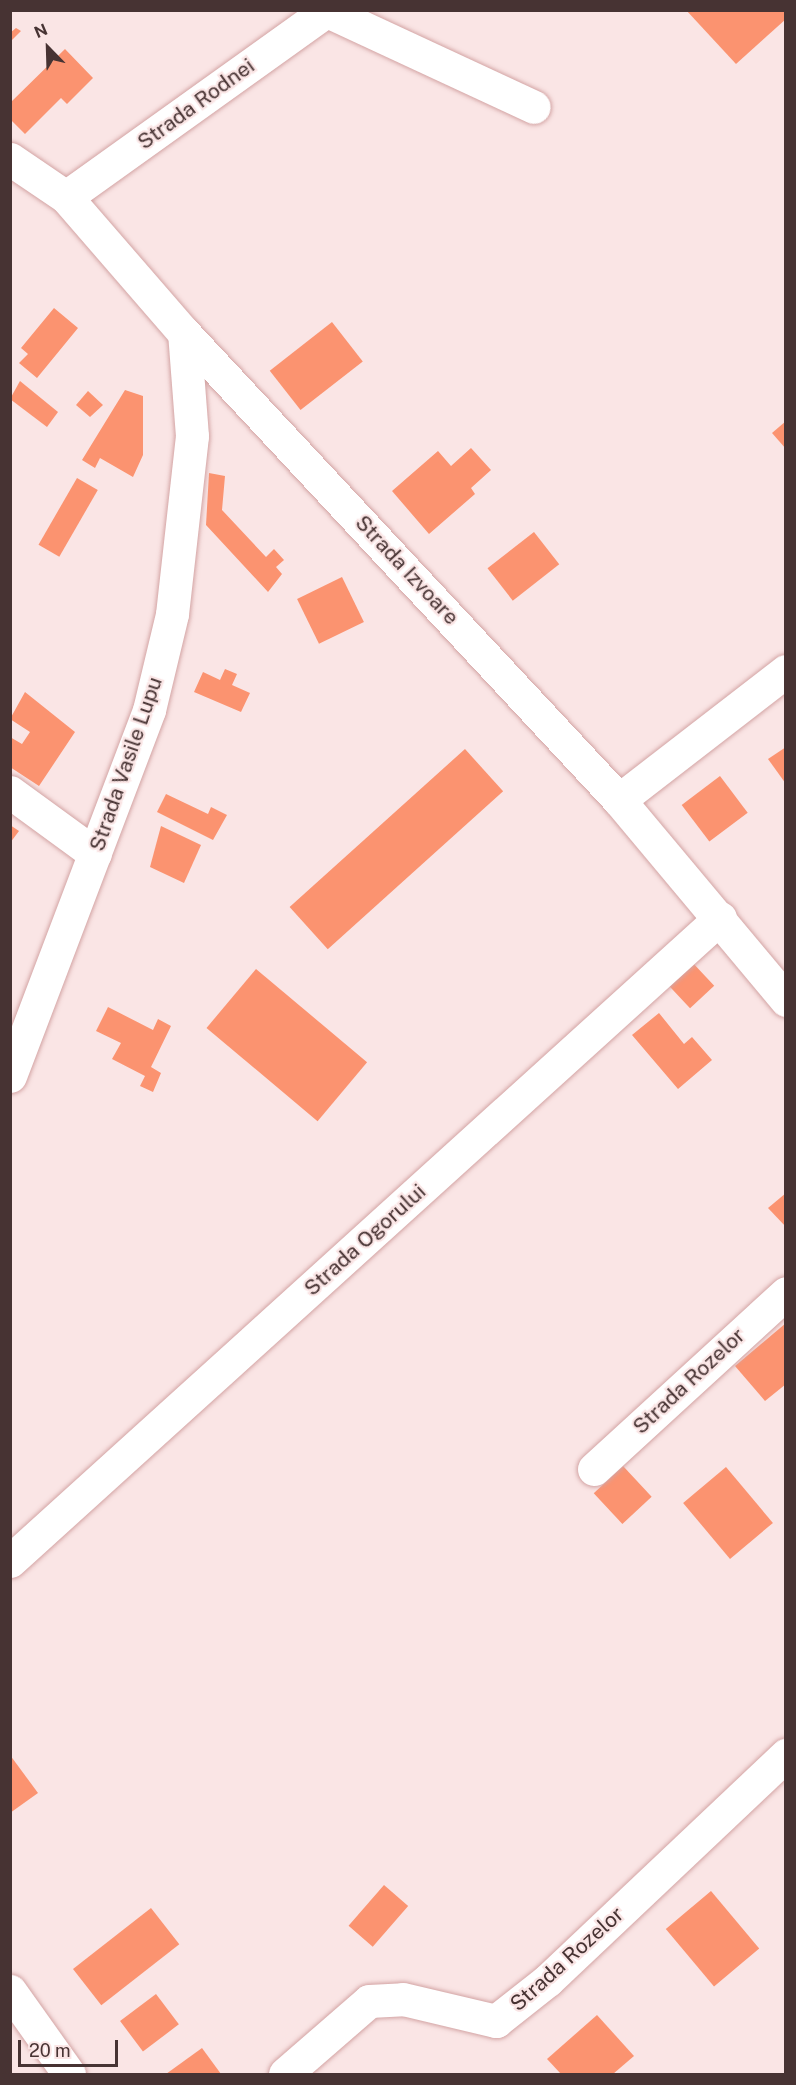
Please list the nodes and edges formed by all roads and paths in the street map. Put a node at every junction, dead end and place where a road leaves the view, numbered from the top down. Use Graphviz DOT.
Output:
graph roads {
  1 [pos="326,11"];
  2 [pos="534,107"];
  3 [pos="10,159"];
  4 [pos="66,197"];
  5 [pos="184,333"];
  6 [pos="786,671"];
  7 [pos="10,792"];
  8 [pos="619,800"];
  9 [pos="95,854"];
  10 [pos="720,918"];
  11 [pos="786,1000"];
  12 [pos="10,1076"];
  13 [pos="786,1293"];
  14 [pos="594,1469"];
  15 [pos="10,1561"];
  16 [pos="786,1755"];
  17 [pos="10,1991"];
  18 [pos="69,2074"];
  19 [pos="285,2074"];
  1 -- 2 [label="street"];
  1 -- 4 [label="street, Strada Rodnei"];
  3 -- 4 [label="street, Strada Izvoare"];
  4 -- 5 [label="street, Strada Izvoare"];
  5 -- 8 [label="street, Strada Izvoare"];
  5 -- 9 [label="street, Strada Vasile Lupu"];
  6 -- 8 [label="street"];
  7 -- 9 [label="street"];
  8 -- 10 [label="street, Strada Izvoare"];
  9 -- 12 [label="street, Strada Vasile Lupu"];
  10 -- 11 [label="street, Strada Izvoare"];
  10 -- 15 [label="street, Strada Ogorului"];
  13 -- 14 [label="street, Strada Rozelor"];
  16 -- 19 [label="street, Strada Rozelor"];
  17 -- 18 [label="street"];
}
